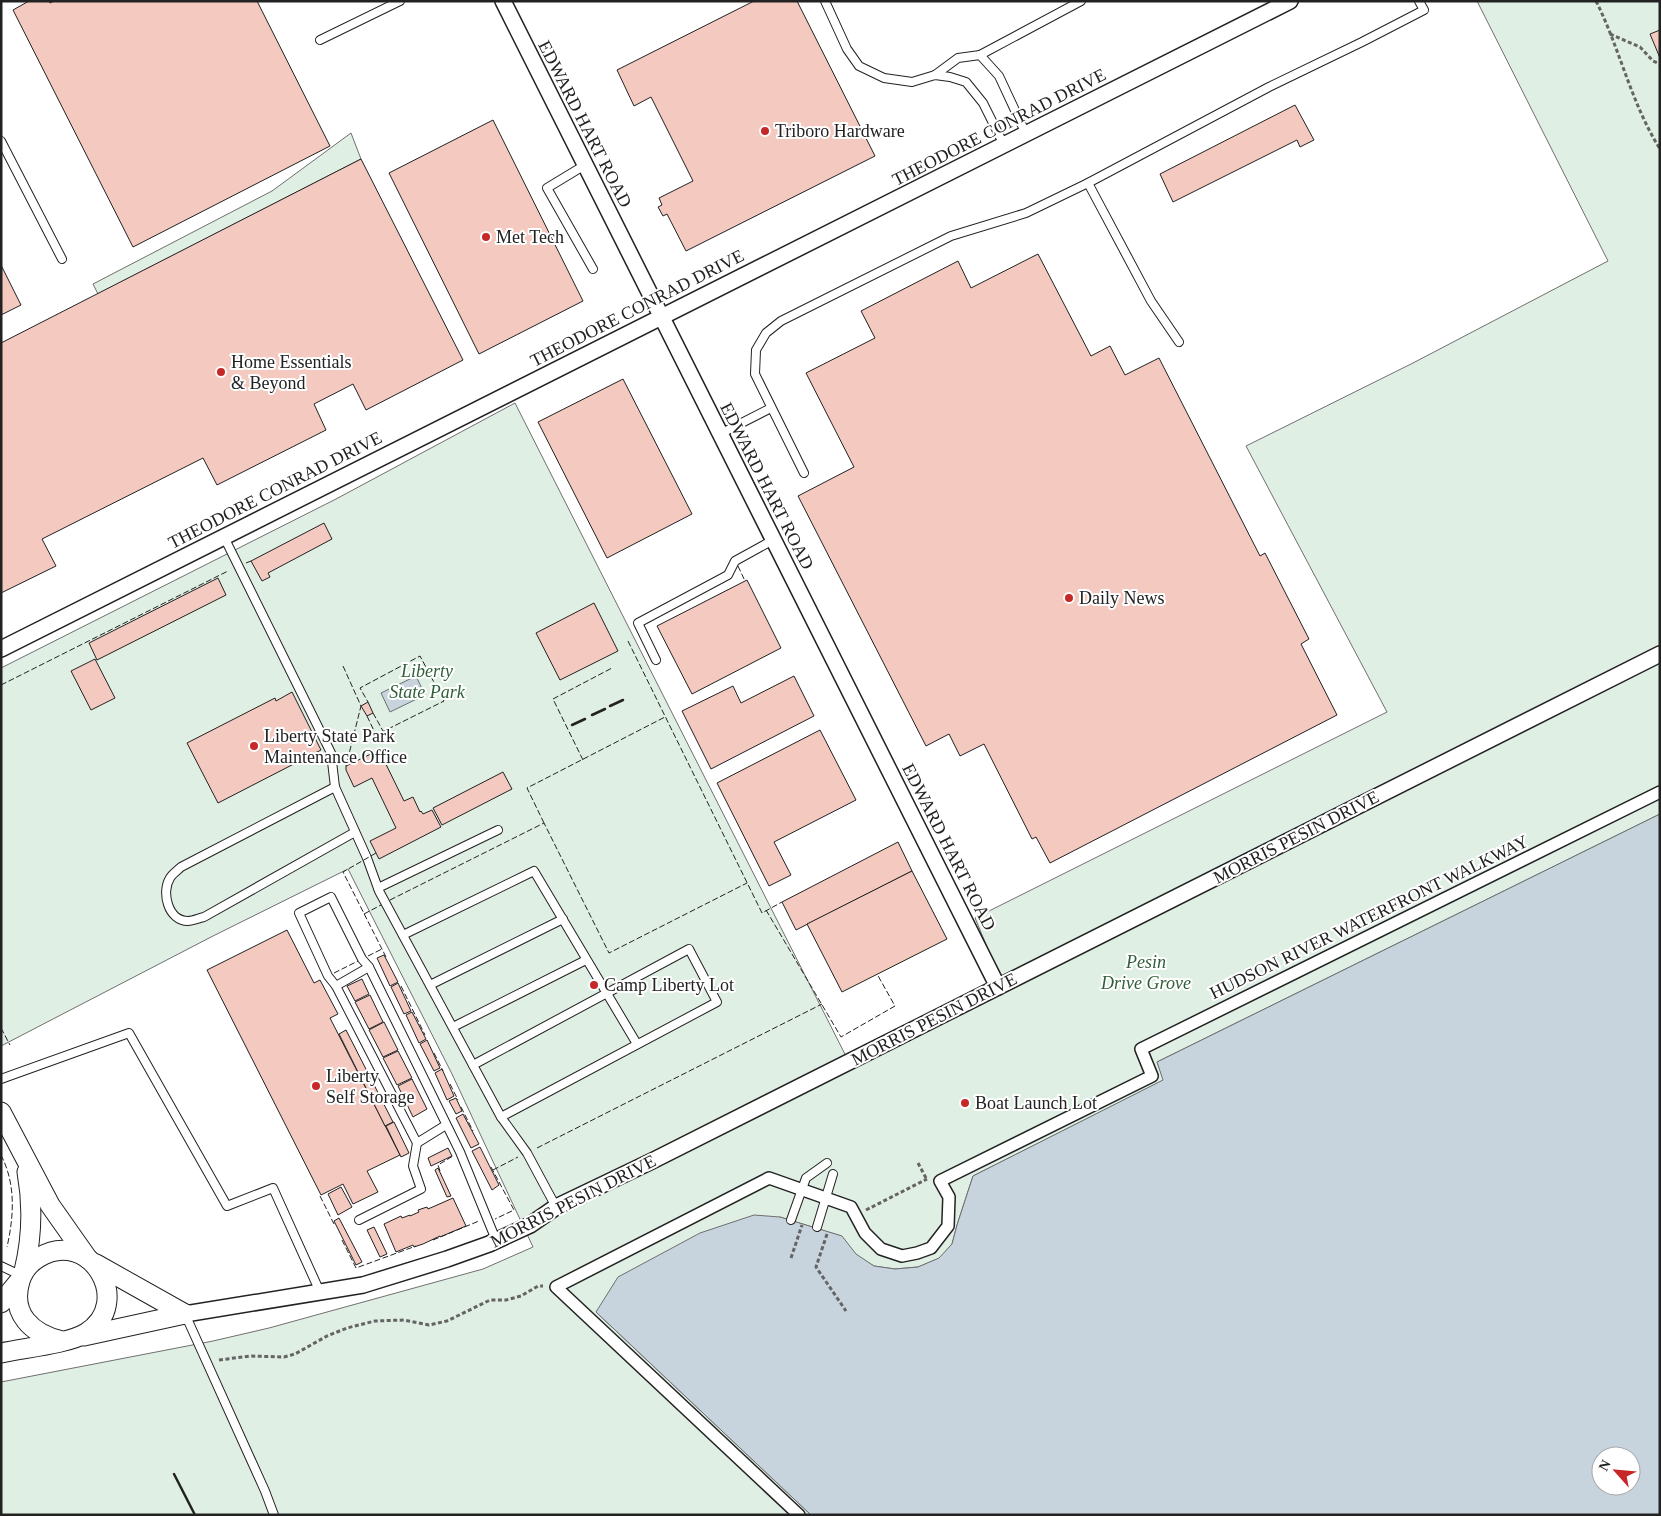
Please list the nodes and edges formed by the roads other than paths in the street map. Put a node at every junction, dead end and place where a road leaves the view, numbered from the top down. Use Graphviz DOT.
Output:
graph roads {
  1 [pos="400,1"];
  2 [pos="502,1"];
  3 [pos="825,1"];
  4 [pos="1081,1"];
  5 [pos="1290,1"];
  6 [pos="1419,1"];
  7 [pos="320,40"];
  8 [pos="980,55"];
  9 [pos="935,75"];
  10 [pos="1026,134"];
  11 [pos="1,142"];
  12 [pos="1004,145"];
  13 [pos="585,165"];
  14 [pos="1088,183"];
  15 [pos="62,259"];
  16 [pos="593,269"];
  17 [pos="661,317"];
  18 [pos="1179,342"];
  19 [pos="772,408"];
  20 [pos="720,434"];
  21 [pos="804,473"];
  22 [pos="224,537"];
  23 [pos="773,540"];
  24 [pos="1,649"];
  25 [pos="1660,654"];
  26 [pos="656,660"];
  27 [pos="335,787"];
  28 [pos="1660,792"];
  29 [pos="498,830"];
  30 [pos="355,832"];
  31 [pos="378,888"];
  32 [pos="563,919"];
  33 [pos="403,935"];
  34 [pos="586,960"];
  35 [pos="369,967"];
  36 [pos="430,985"];
  37 [pos="336,986"];
  38 [pos="998,987"];
  39 [pos="606,994"];
  40 [pos="452,1028"];
  41 [pos="636,1044"];
  42 [pos="473,1066"];
  43 [pos="1,1079"];
  44 [pos="1,1112"];
  45 [pos="501,1117"];
  46 [pos="446,1125"];
  47 [pos="417,1143"];
  48 [pos="24,1158"];
  49 [pos="828,1163"];
  50 [pos="833,1174"];
  51 [pos="802,1190"];
  52 [pos="826,1198"];
  53 [pos="556,1207"];
  54 [pos="358,1220"];
  55 [pos="791,1220"];
  56 [pos="817,1227"];
  57 [pos="496,1240"];
  58 [pos="92,1262"];
  59 [pos="1,1266"];
  60 [pos="22,1275"];
  61 [pos="320,1292"];
  62 [pos="1,1303"];
  63 [pos="185,1314"];
  64 [pos="64,1341"];
  65 [pos="1,1353"];
  66 [pos="274,1515"];
  67 [pos="799,1515"];
  1 -- 7 [label="lane"];
  2 -- 13 [label="street, EDWARD HART ROAD"];
  3 -- 9 [label="lane"];
  4 -- 8 [label="lane"];
  5 -- 10 [label="street, THEODORE CONRAD DRIVE"];
  6 -- 14 [label="lane"];
  8 -- 9 [label="lane"];
  8 -- 10 [label="lane"];
  9 -- 12 [label="lane"];
  10 -- 12 [label="street, THEODORE CONRAD DRIVE"];
  11 -- 15 [label="lane"];
  12 -- 17 [label="street, THEODORE CONRAD DRIVE"];
  13 -- 16 [label="lane"];
  13 -- 17 [label="street, EDWARD HART ROAD"];
  14 -- 18 [label="lane"];
  14 -- 19 [label="lane"];
  17 -- 20 [label="street, EDWARD HART ROAD"];
  17 -- 22 [label="street, THEODORE CONRAD DRIVE"];
  19 -- 20 [label="lane"];
  19 -- 21 [label="lane"];
  20 -- 23 [label="street, EDWARD HART ROAD"];
  22 -- 24 [label="street, THEODORE CONRAD DRIVE"];
  22 -- 27 [label="lane"];
  23 -- 26 [label="lane"];
  23 -- 38 [label="street, EDWARD HART ROAD"];
  25 -- 38 [label="street, MORRIS PESIN DRIVE"];
  27 -- 30 [label="lane"];
  27 -- 30 [label="lane"];
  28 -- 52 [label="street, HUDSON RIVER WATERFRONT WALKWAY"];
  29 -- 31 [label="lane"];
  30 -- 31 [label="lane"];
  31 -- 33 [label="lane"];
  32 -- 33 [label="lane"];
  32 -- 34 [label="lane"];
  32 -- 36 [label="lane"];
  33 -- 36 [label="lane"];
  34 -- 39 [label="lane"];
  34 -- 40 [label="lane"];
  35 -- 37 [label="lane"];
  35 -- 37 [label="lane"];
  35 -- 46 [label="lane"];
  36 -- 40 [label="lane"];
  37 -- 47 [label="lane"];
  38 -- 53 [label="street, MORRIS PESIN DRIVE"];
  39 -- 41 [label="lane"];
  39 -- 41 [label="lane"];
  39 -- 42 [label="lane"];
  40 -- 42 [label="lane"];
  41 -- 45 [label="lane"];
  42 -- 45 [label="lane"];
  43 -- 61 [label="lane"];
  44 -- 48 [label="street"];
  45 -- 53 [label="lane"];
  46 -- 47 [label="lane"];
  46 -- 57 [label="lane"];
  47 -- 54 [label="lane"];
  48 -- 58 [label="street"];
  48 -- 60 [label="street"];
  49 -- 51 [label="lane"];
  50 -- 52 [label="lane"];
  51 -- 52 [label="street"];
  51 -- 55 [label="lane"];
  51 -- 67 [label="street"];
  52 -- 56 [label="lane"];
  53 -- 57 [label="street, MORRIS PESIN DRIVE"];
  57 -- 61 [label="street, MORRIS PESIN DRIVE"];
  58 -- 60 [label="street"];
  58 -- 63 [label="street"];
  58 -- 64 [label="street"];
  59 -- 60 [label="lane"];
  60 -- 62 [label="street"];
  60 -- 64 [label="street"];
  61 -- 63 [label="street, MORRIS PESIN DRIVE"];
  63 -- 64 [label="street, MORRIS PESIN DRIVE"];
  63 -- 66 [label="lane"];
  64 -- 65 [label="street, MORRIS PESIN DRIVE"];
}
